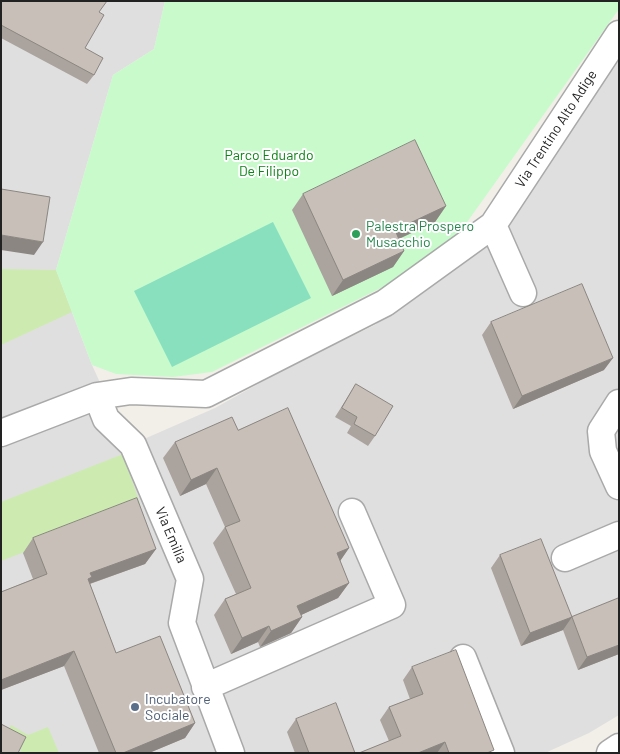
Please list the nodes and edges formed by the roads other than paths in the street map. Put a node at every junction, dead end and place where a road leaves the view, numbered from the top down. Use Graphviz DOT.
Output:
graph roads {
  1 [pos="619,34"];
  2 [pos="494,225"];
  3 [pos="523,293"];
  4 [pos="97,396"];
  5 [pos="619,404"];
  6 [pos="1,433"];
  7 [pos="619,486"];
  8 [pos="352,512"];
  9 [pos="619,535"];
  10 [pos="565,558"];
  11 [pos="463,658"];
  12 [pos="205,687"];
  13 [pos="619,747"];
  14 [pos="231,753"];
  15 [pos="501,753"];
  16 [pos="610,753"];
  1 -- 2 [label="street, Via Trentino Alto Adige"];
  2 -- 3 [label="street"];
  2 -- 4 [label="street, Via Trentino Alto Adige"];
  4 -- 6 [label="street"];
  4 -- 12 [label="street, Via Emilia"];
  5 -- 7 [label="street"];
  8 -- 12 [label="street"];
  9 -- 10 [label="street"];
  11 -- 15 [label="street"];
  12 -- 14 [label="street, Via Emilia"];
  13 -- 16 [label="street"];
}
